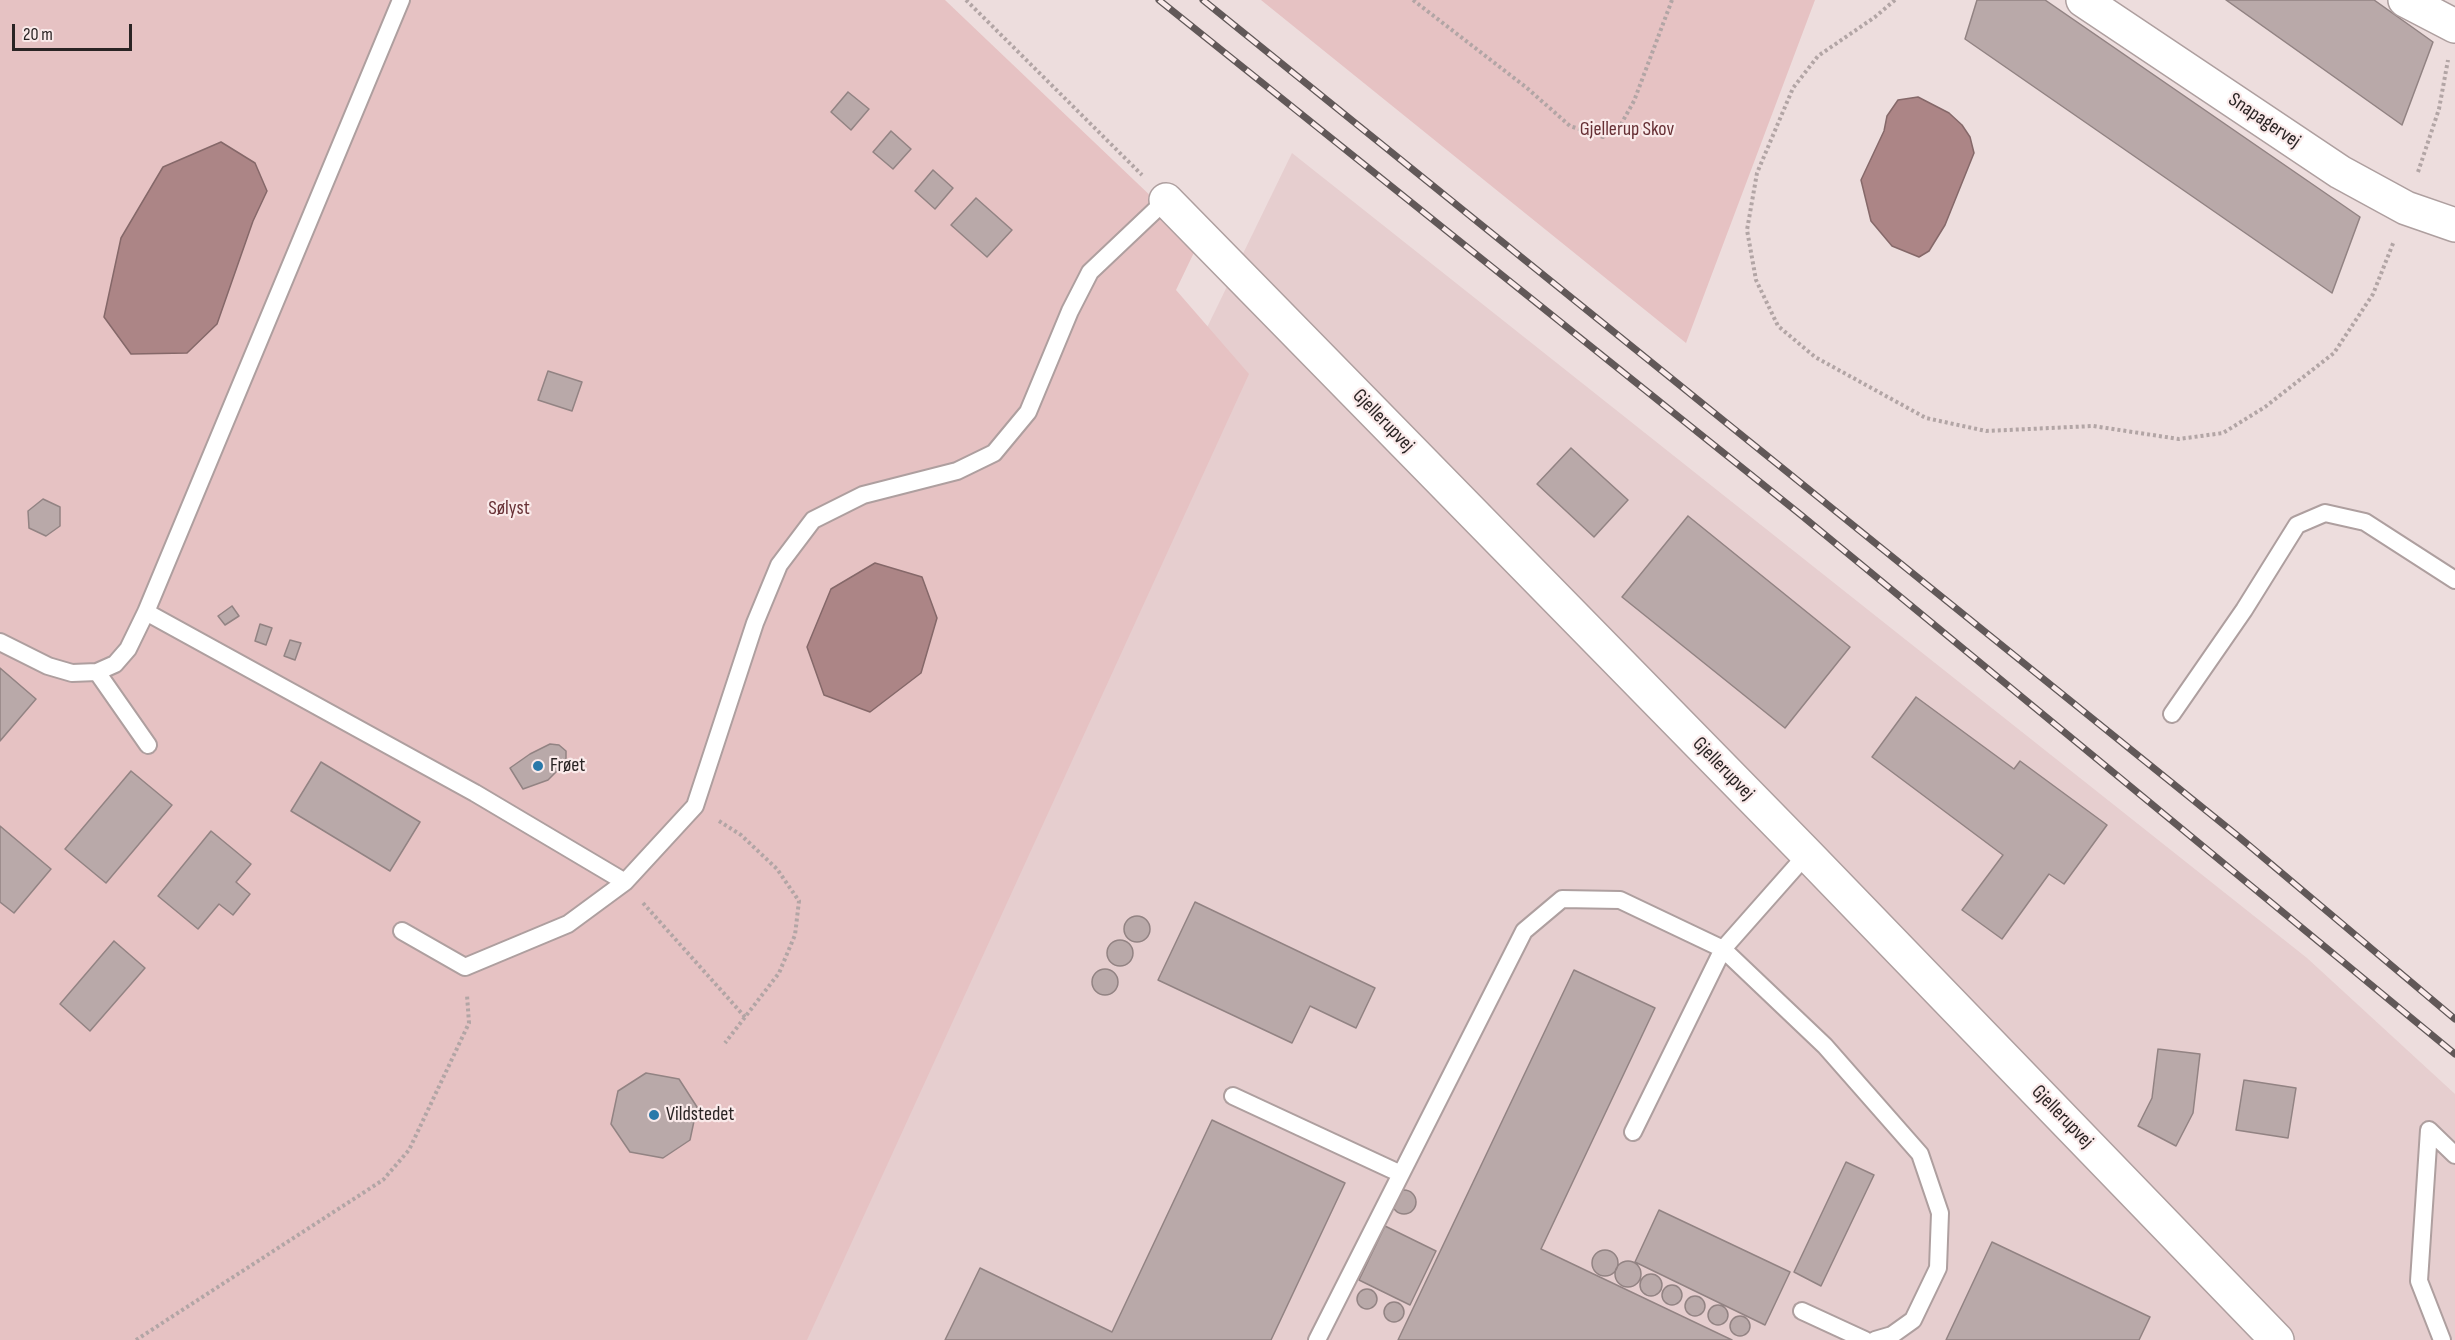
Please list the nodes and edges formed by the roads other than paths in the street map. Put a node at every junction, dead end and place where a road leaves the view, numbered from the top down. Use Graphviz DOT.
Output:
graph roads {
  1 [pos="401,0"];
  2 [pos="2083,0"];
  3 [pos="2405,0"];
  4 [pos="2454,26"];
  5 [pos="1166,200"];
  6 [pos="2455,225"];
  7 [pos="2455,580"];
  8 [pos="146,612"];
  9 [pos="0,642"];
  10 [pos="97,672"];
  11 [pos="2172,714"];
  12 [pos="148,745"];
  13 [pos="1807,855"];
  14 [pos="625,882"];
  15 [pos="402,931"];
  16 [pos="1723,949"];
  17 [pos="1233,1096"];
  18 [pos="1633,1132"];
  19 [pos="2455,1155"];
  20 [pos="1401,1174"];
  21 [pos="1802,1311"];
  22 [pos="2274,1338"];
  23 [pos="1317,1340"];
  24 [pos="1865,1340"];
  25 [pos="1875,1340"];
  26 [pos="2442,1340"];
  1 -- 8 [label="lane"];
  2 -- 6 [label="street, Snapagervej"];
  3 -- 4 [label="street"];
  5 -- 13 [label="street, Gjellerupvej"];
  5 -- 14 [label="lane"];
  7 -- 11 [label="lane"];
  8 -- 10 [label="lane"];
  8 -- 14 [label="lane"];
  9 -- 10 [label="lane"];
  10 -- 12 [label="lane"];
  13 -- 16 [label="lane"];
  13 -- 22 [label="street, Gjellerupvej"];
  14 -- 15 [label="lane"];
  16 -- 18 [label="lane"];
  16 -- 20 [label="lane"];
  16 -- 25 [label="lane"];
  17 -- 20 [label="lane"];
  19 -- 26 [label="lane"];
  20 -- 23 [label="lane"];
  21 -- 24 [label="lane"];
}
